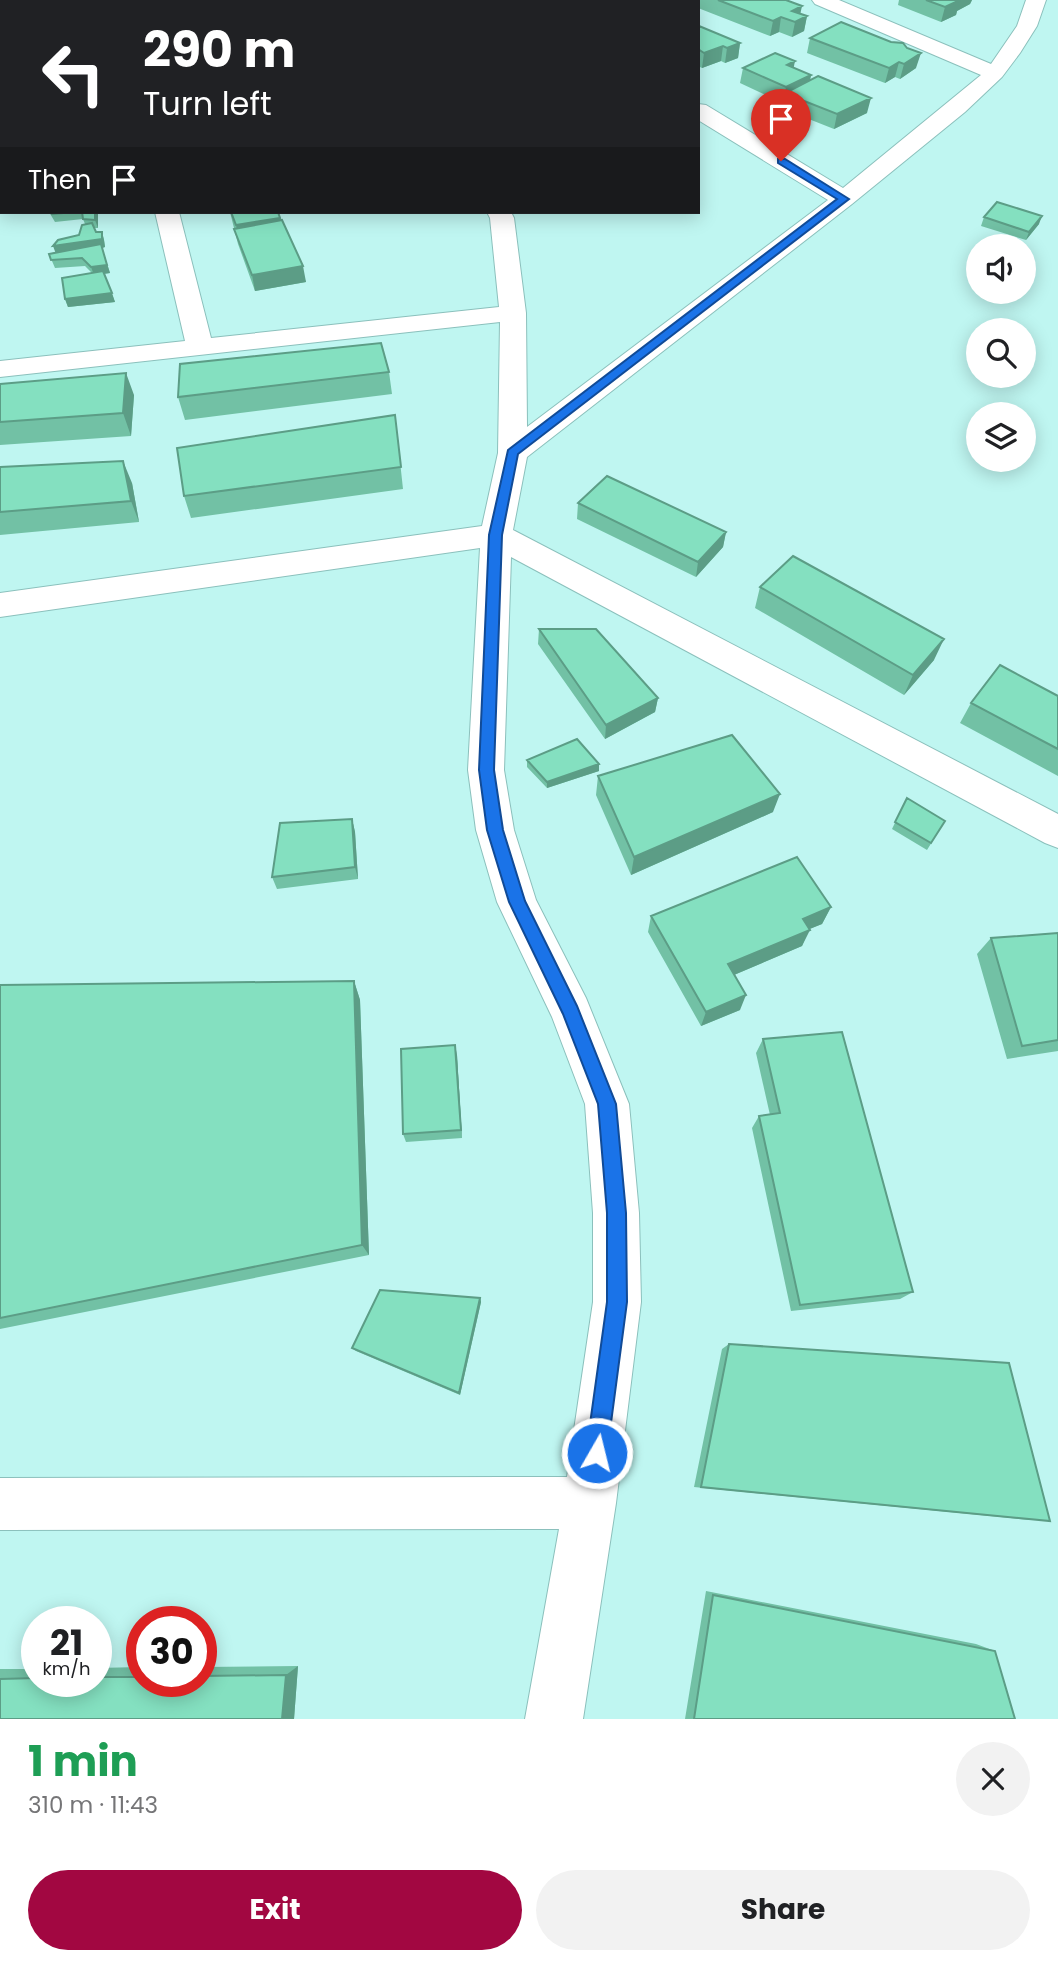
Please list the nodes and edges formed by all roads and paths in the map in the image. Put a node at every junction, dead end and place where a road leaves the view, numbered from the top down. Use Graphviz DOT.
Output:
graph roads {
  1 [pos="822,0"];
  2 [pos="1036,0"];
  3 [pos="995,74"];
  4 [pos="700,111"];
  5 [pos="844,199"];
  6 [pos="167,214"];
  7 [pos="499,214"];
  8 [pos="513,313"];
  9 [pos="200,348"];
  10 [pos="0,369"];
  11 [pos="513,453"];
  12 [pos="496,535"];
  13 [pos="0,605"];
  14 [pos="1058,832"];
  15 [pos="590,1503"];
  16 [pos="0,1504"];
  17 [pos="554,1719"];
  1 -- 3 [label="street"];
  2 -- 3 [label="street"];
  3 -- 5 [label="street"];
  4 -- 5 [label="street"];
  5 -- 11 [label="street"];
  6 -- 9 [label="street"];
  7 -- 8 [label="street"];
  8 -- 9 [label="street"];
  8 -- 11 [label="street"];
  9 -- 10 [label="street"];
  11 -- 12 [label="street"];
  12 -- 13 [label="street"];
  12 -- 14 [label="street"];
  12 -- 15 [label="street"];
  15 -- 16 [label="street"];
  15 -- 17 [label="street"];
}
